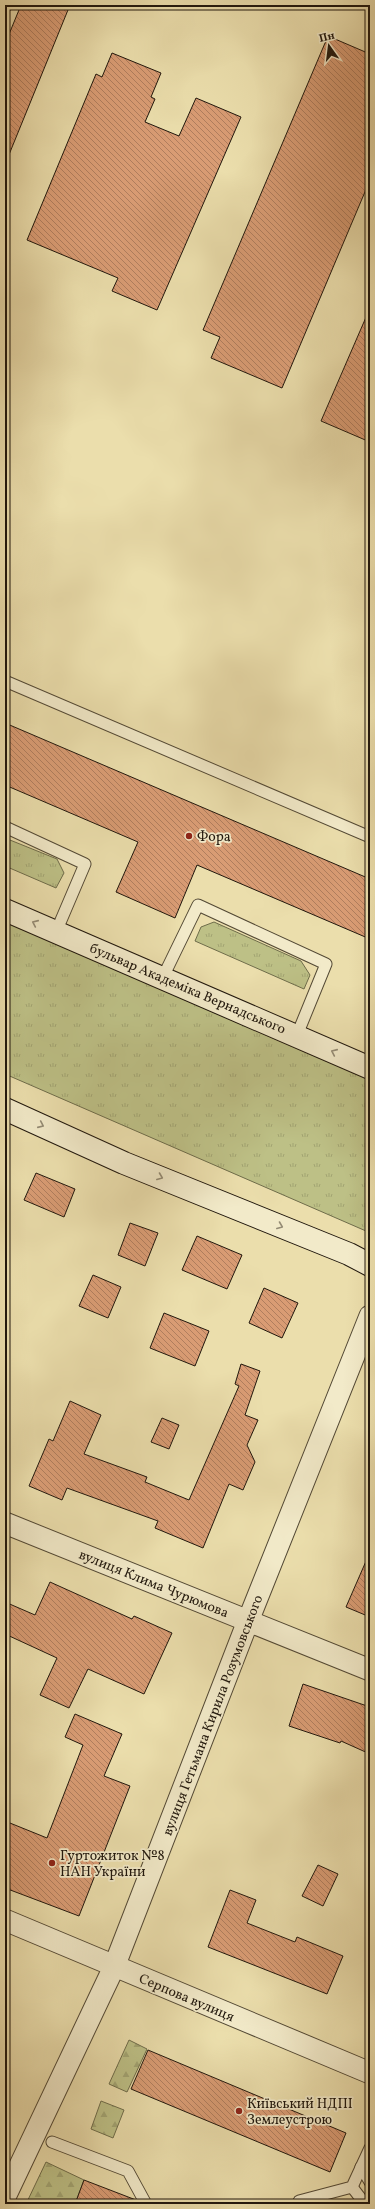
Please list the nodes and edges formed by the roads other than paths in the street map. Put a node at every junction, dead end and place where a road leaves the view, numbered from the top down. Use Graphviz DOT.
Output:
graph roads {
  1 [pos="5,681"];
  2 [pos="5,826"];
  3 [pos="370,837"];
  4 [pos="5,910"];
  5 [pos="56,932"];
  6 [pos="163,977"];
  7 [pos="297,1035"];
  8 [pos="370,1068"];
  9 [pos="5,1109"];
  10 [pos="370,1265"];
  11 [pos="370,1316"];
  12 [pos="5,1523"];
  13 [pos="248,1621"];
  14 [pos="370,1670"];
  15 [pos="5,1920"];
  16 [pos="114,1967"];
  17 [pos="370,2073"];
  18 [pos="52,2142"];
  19 [pos="370,2148"];
  20 [pos="361,2167"];
  21 [pos="370,2182"];
  22 [pos="352,2187"];
  23 [pos="5,2195"];
  24 [pos="146,2204"];
  25 [pos="298,2204"];
  26 [pos="365,2204"];
  1 -- 3 [label="lane"];
  2 -- 5 [label="lane"];
  5 -- 4 [label="main road, бульвар Академіка Вернадського, one-way"];
  5 -- 6 [label="main road, бульвар Академіка Вернадського"];
  6 -- 7 [label="main road, бульвар Академіка Вернадського"];
  6 -- 7 [label="lane"];
  8 -- 7 [label="main road, бульвар Академіка Вернадського, one-way"];
  9 -- 10 [label="main road, one-way"];
  11 -- 13 [label="street, вулиця Гетьмана Кирила Розумовського"];
  12 -- 13 [label="street, вулиця Клима Чурюмова"];
  13 -- 14 [label="street, вулиця Клима Чурюмова"];
  13 -- 16 [label="street, вулиця Гетьмана Кирила Розумовського"];
  15 -- 16 [label="street, Серпова вулиця"];
  16 -- 17 [label="street, Серпова вулиця"];
  16 -- 23 [label="street, вулиця Гетьмана Кирила Розумовського"];
  18 -- 24 [label="lane"];
  19 -- 20 [label="lane"];
  20 -- 21 [label="lane"];
  20 -- 22 [label="lane"];
  22 -- 25 [label="lane"];
  22 -- 26 [label="lane"];
}
